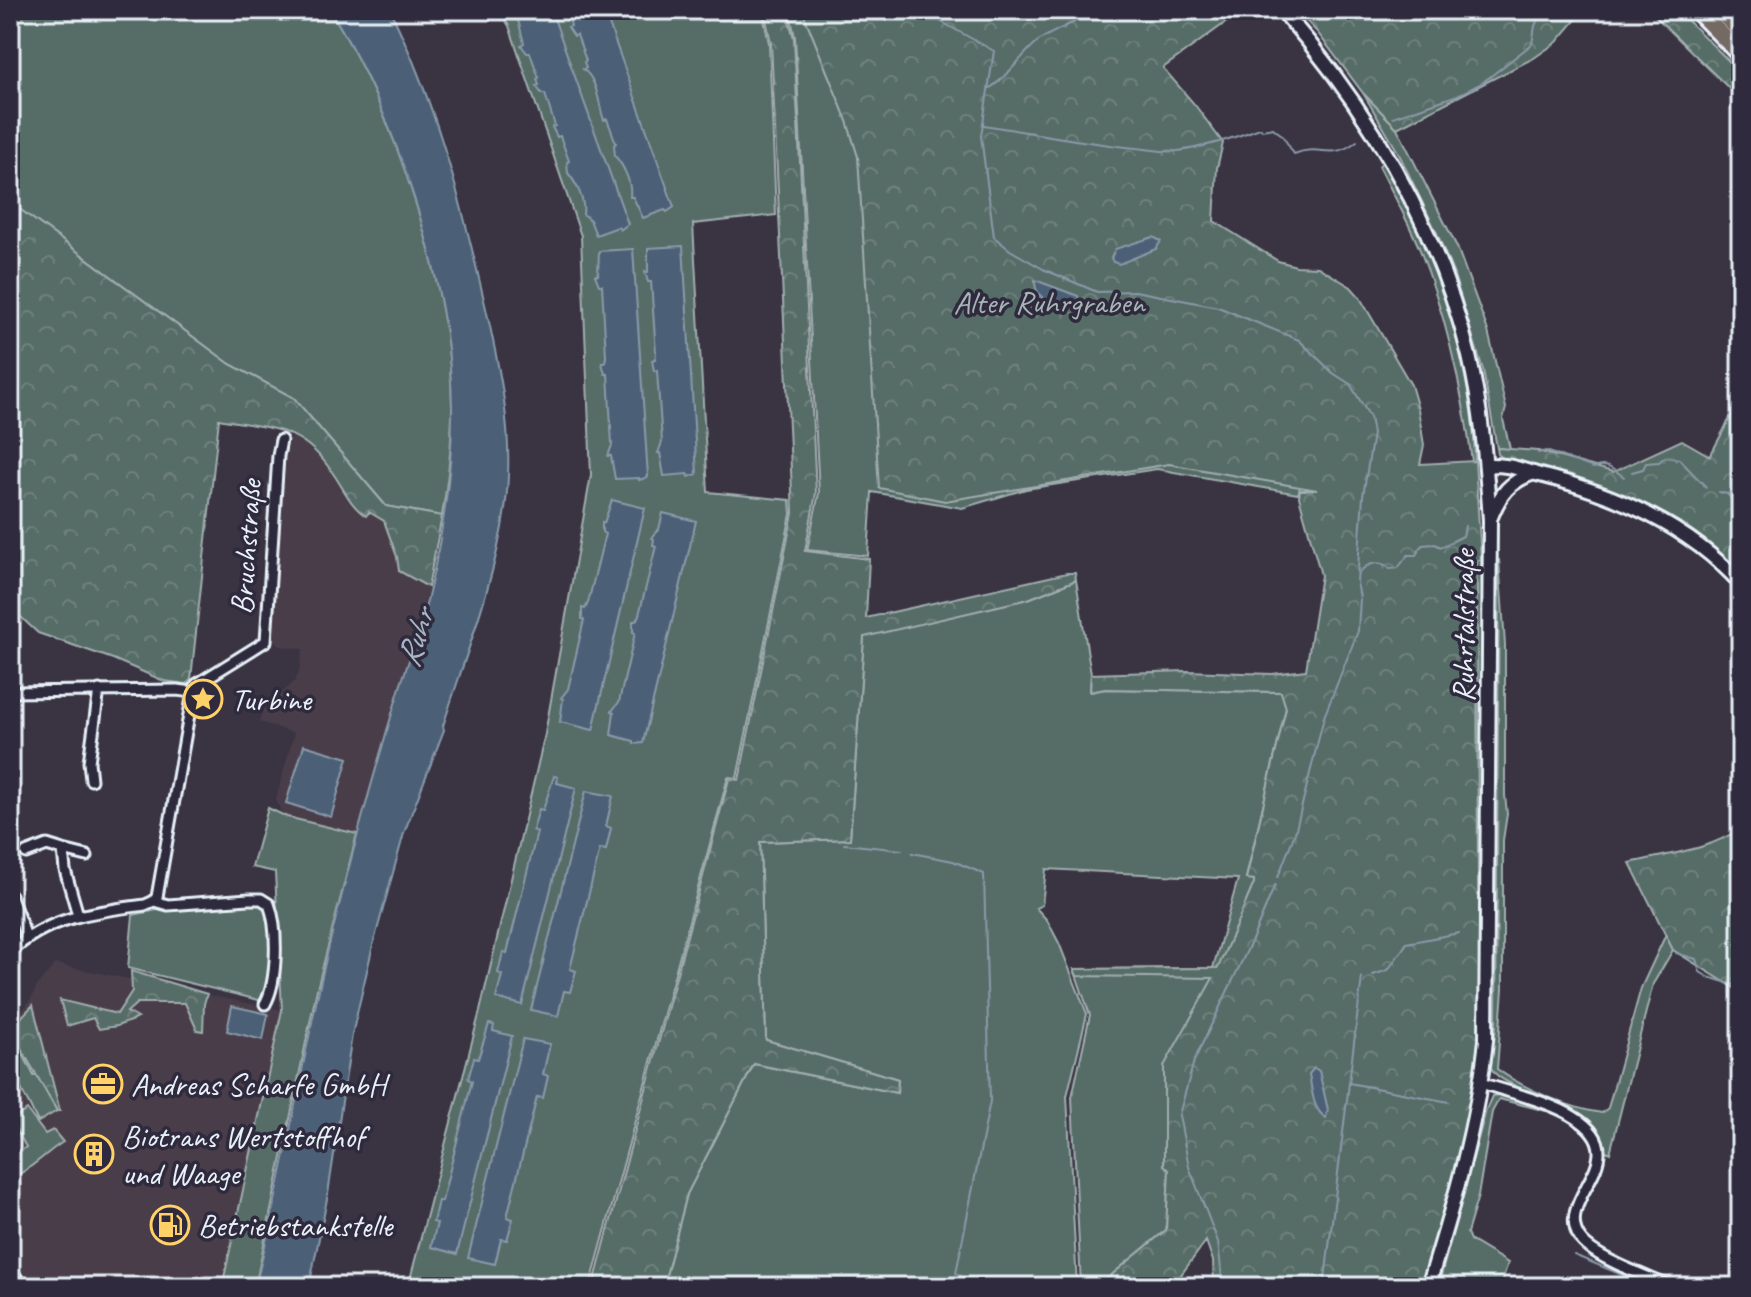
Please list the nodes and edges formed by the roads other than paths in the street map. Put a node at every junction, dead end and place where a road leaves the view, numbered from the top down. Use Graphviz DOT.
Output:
graph roads {
  1 [pos="1282,10"];
  2 [pos="1697,10"];
  3 [pos="1720,10"];
  4 [pos="1741,32"];
  5 [pos="1741,55"];
  6 [pos="281,440"];
  7 [pos="1487,471"];
  8 [pos="1534,473"];
  9 [pos="1521,477"];
  10 [pos="1490,520"];
  11 [pos="1741,584"];
  12 [pos="99,690"];
  13 [pos="10,692"];
  14 [pos="193,692"];
  15 [pos="91,780"];
  16 [pos="63,850"];
  17 [pos="26,853"];
  18 [pos="87,856"];
  19 [pos="10,895"];
  20 [pos="154,901"];
  21 [pos="78,915"];
  22 [pos="27,939"];
  23 [pos="10,953"];
  24 [pos="265,1004"];
  25 [pos="1481,1083"];
  26 [pos="10,1271"];
  27 [pos="21,1287"];
  28 [pos="1428,1287"];
  29 [pos="1671,1287"];
  1 -- 7 [label="main road, Ruhrtalstraße"];
  2 -- 5 [label="highway"];
  3 -- 4 [label="highway"];
  6 -- 14 [label="street, Bruchstraße"];
  7 -- 8 [label="main road"];
  7 -- 9 [label="main road"];
  7 -- 10 [label="main road, Ruhrtalstraße"];
  8 -- 9 [label="main road"];
  8 -- 11 [label="main road"];
  9 -- 10 [label="main road"];
  10 -- 25 [label="main road, Ruhrtalstraße"];
  12 -- 13 [label="street"];
  12 -- 14 [label="street"];
  12 -- 15 [label="street"];
  14 -- 20 [label="street"];
  16 -- 17 [label="street"];
  16 -- 18 [label="street"];
  16 -- 21 [label="street"];
  19 -- 22 [label="street"];
  20 -- 21 [label="street"];
  20 -- 24 [label="street"];
  21 -- 22 [label="street"];
  22 -- 23 [label="street"];
  25 -- 28 [label="main road, Ruhrtalstraße"];
  25 -- 29 [label="street"];
  26 -- 27 [label="main road"];
}
